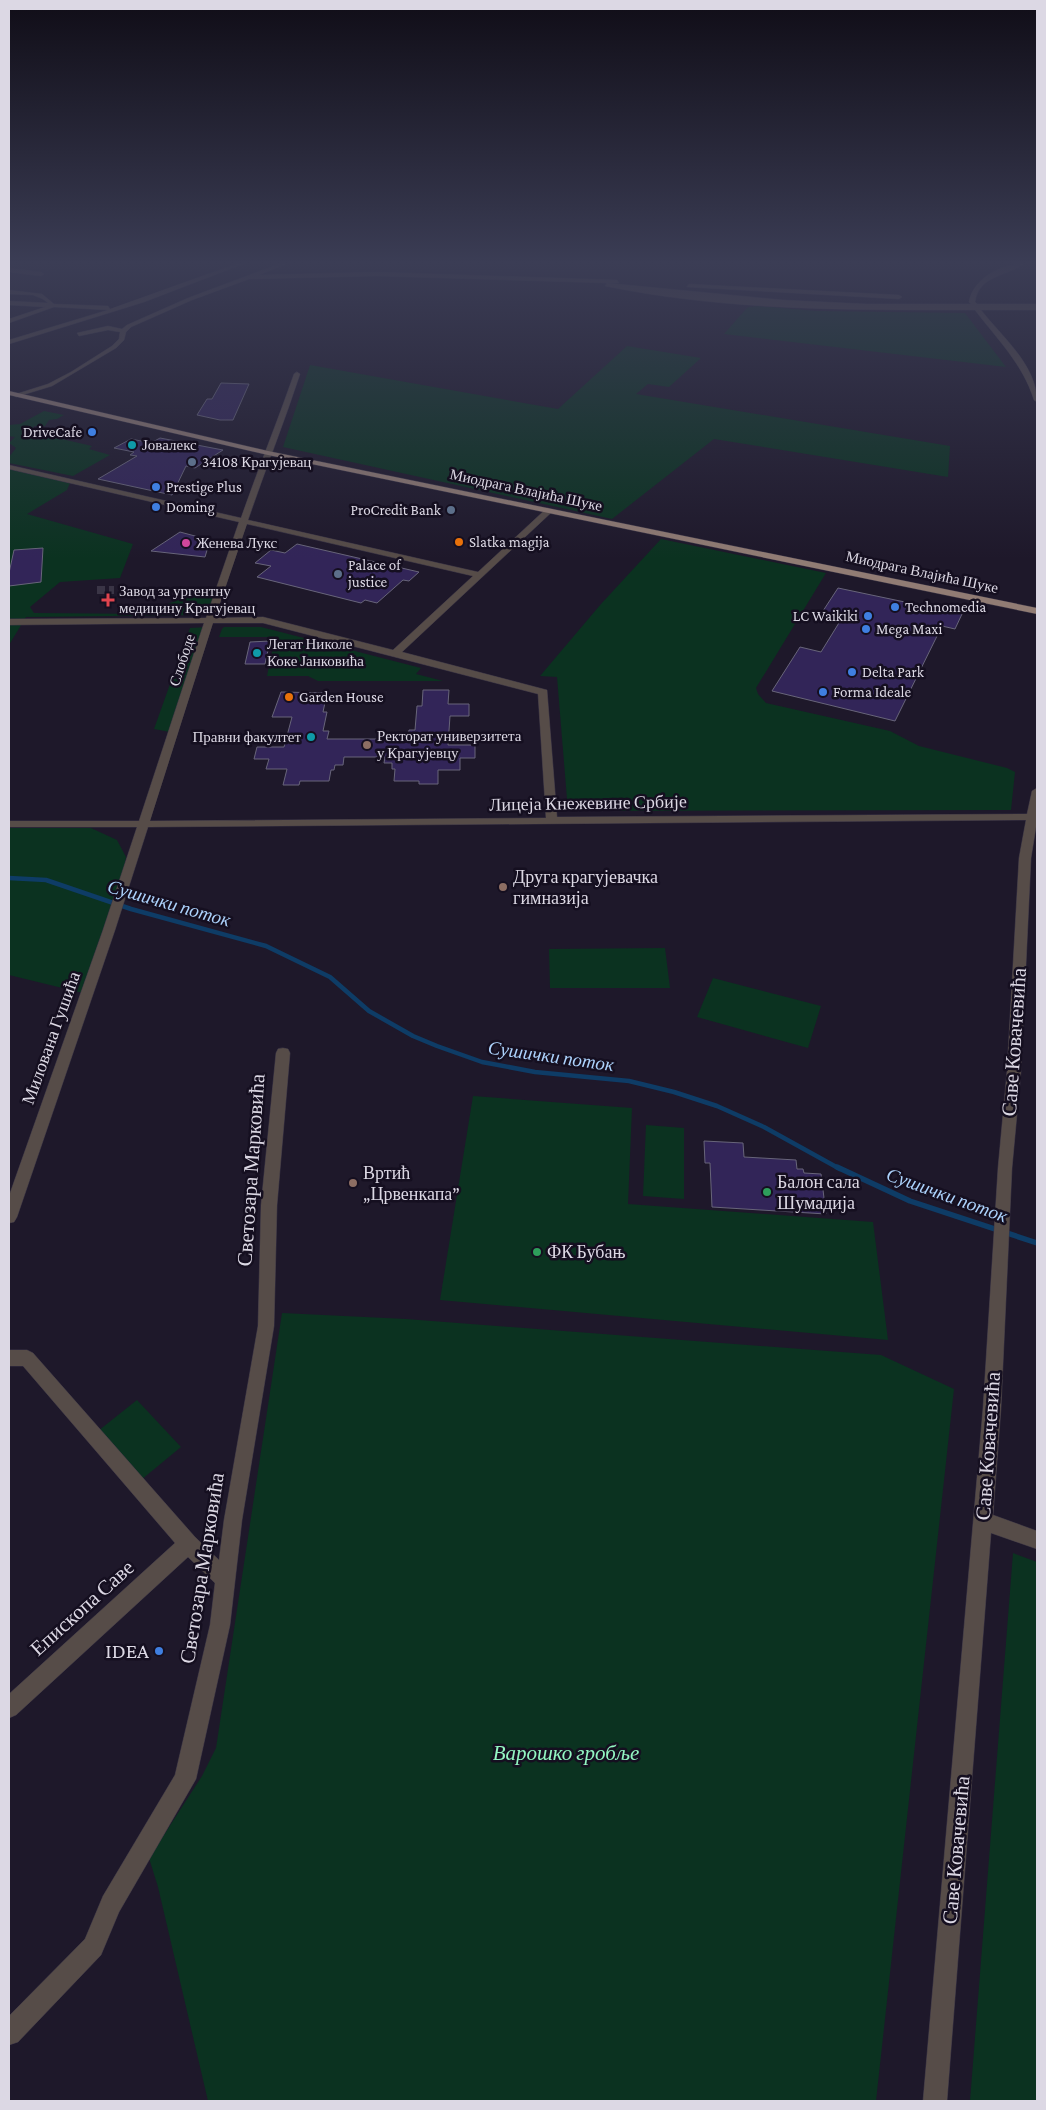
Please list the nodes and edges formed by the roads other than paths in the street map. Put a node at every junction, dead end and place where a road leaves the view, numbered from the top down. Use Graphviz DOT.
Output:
graph roads {
  1 [pos="89,362"];
  2 [pos="1018,362"];
  3 [pos="297,374"];
  4 [pos="12,394"];
  5 [pos="1037,400"];
  6 [pos="268,453"];
  7 [pos="9,467"];
  8 [pos="550,510"];
  9 [pos="243,521"];
  10 [pos="480,575"];
  11 [pos="1037,612"];
  12 [pos="210,620"];
  13 [pos="9,622"];
  14 [pos="395,653"];
  15 [pos="1037,791"];
  16 [pos="1032,817"];
  17 [pos="552,821"];
  18 [pos="9,824"];
  19 [pos="143,824"];
  20 [pos="119,900"];
  21 [pos="283,1053"];
  22 [pos="9,1217"];
  23 [pos="9,1358"];
  24 [pos="983,1521"];
  25 [pos="1037,1540"];
  26 [pos="188,1544"];
  27 [pos="225,1579"];
  28 [pos="9,1708"];
  29 [pos="9,2033"];
  30 [pos="935,2101"];
  1 -- 4 [label="street"];
  2 -- 5 [label="street"];
  3 -- 6 [label="street, Слободе"];
  4 -- 6 [label="main road, Миодрага Влајића Шуке"];
  6 -- 8 [label="main road, Миодрага Влајића Шуке"];
  6 -- 9 [label="street, Слободе"];
  7 -- 9 [label="street"];
  8 -- 10 [label="street"];
  8 -- 11 [label="main road, Миодрага Влајића Шуке"];
  9 -- 10 [label="street"];
  9 -- 12 [label="street, Слободе"];
  10 -- 14 [label="street"];
  12 -- 13 [label="street"];
  12 -- 14 [label="street"];
  12 -- 19 [label="street, Слободе"];
  14 -- 17 [label="street"];
  15 -- 16 [label="street, Саве Ковачевића"];
  16 -- 17 [label="street, Лицеја Кнежевине Србије"];
  16 -- 24 [label="street, Саве Ковачевића"];
  17 -- 19 [label="street, Лицеја Кнежевине Србије"];
  18 -- 19 [label="street, Лицеја Кнежевине Србије"];
  19 -- 20 [label="street, Слободе"];
  20 -- 22 [label="street, Милована Гушића"];
  21 -- 27 [label="street, Светозара Марковића"];
  23 -- 26 [label="street"];
  24 -- 25 [label="street"];
  24 -- 30 [label="street, Саве Ковачевића"];
  26 -- 27 [label="street"];
  26 -- 28 [label="street, Епископа Саве"];
  27 -- 29 [label="street, Светозара Марковића"];
}
